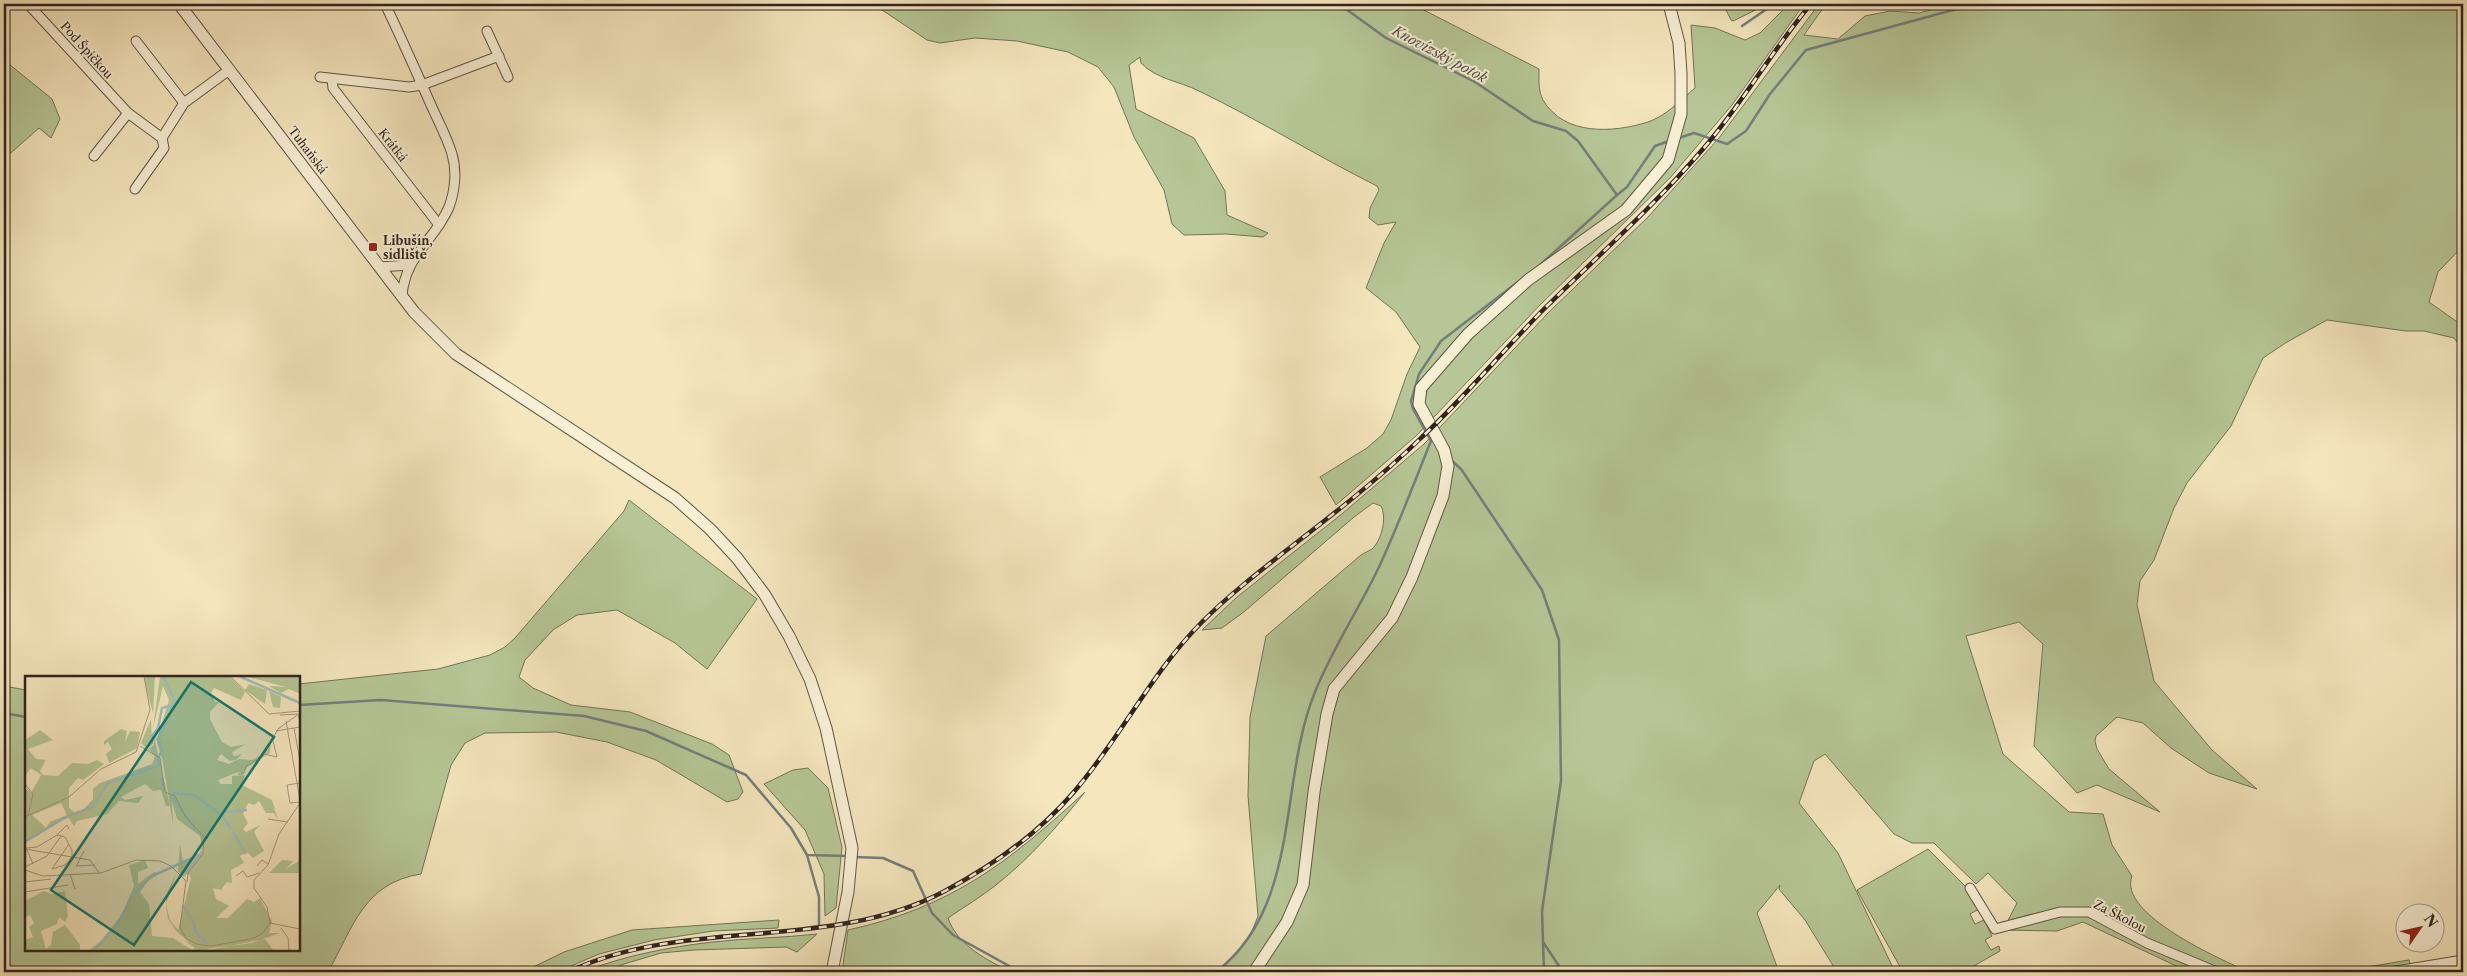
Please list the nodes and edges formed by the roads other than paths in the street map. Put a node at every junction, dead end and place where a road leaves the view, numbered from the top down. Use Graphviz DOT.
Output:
graph roads {
  1 [pos="28,4"];
  2 [pos="180,4"];
  3 [pos="385,4"];
  4 [pos="1669,4"];
  5 [pos="488,31"];
  6 [pos="136,41"];
  7 [pos="499,56"];
  8 [pos="230,70"];
  9 [pos="320,77"];
  10 [pos="508,77"];
  11 [pos="332,78"];
  12 [pos="422,85"];
  13 [pos="184,103"];
  14 [pos="128,113"];
  15 [pos="162,138"];
  16 [pos="94,156"];
  17 [pos="135,189"];
  18 [pos="439,225"];
  19 [pos="409,265"];
  20 [pos="380,268"];
  21 [pos="402,296"];
  22 [pos="1970,888"];
  23 [pos="2462,960"];
  24 [pos="832,972"];
  25 [pos="1254,972"];
  26 [pos="2217,972"];
  27 [pos="2390,972"];
  28 [pos="2460,972"];
  1 -- 14 [label="street, Pod Špičkou"];
  2 -- 8 [label="street, Tuhaňská"];
  3 -- 12 [label="street"];
  4 -- 25 [label="street"];
  5 -- 7 [label="street"];
  6 -- 13 [label="street"];
  7 -- 10 [label="street"];
  7 -- 12 [label="street"];
  8 -- 13 [label="street"];
  8 -- 20 [label="street, Tuhaňská"];
  9 -- 11 [label="street"];
  11 -- 12 [label="street"];
  11 -- 18 [label="street, Krátká"];
  12 -- 18 [label="street"];
  13 -- 15 [label="street"];
  14 -- 15 [label="street, Pod Špičkou"];
  14 -- 16 [label="street"];
  15 -- 17 [label="street"];
  18 -- 19 [label="street"];
  19 -- 20 [label="street"];
  19 -- 21 [label="street"];
  20 -- 21 [label="street, Tuhaňská"];
  21 -- 24 [label="street, Tuhaňská"];
  22 -- 26 [label="street, Za Školou"];
  23 -- 27 [label="street"];
  23 -- 28 [label="street"];
}
